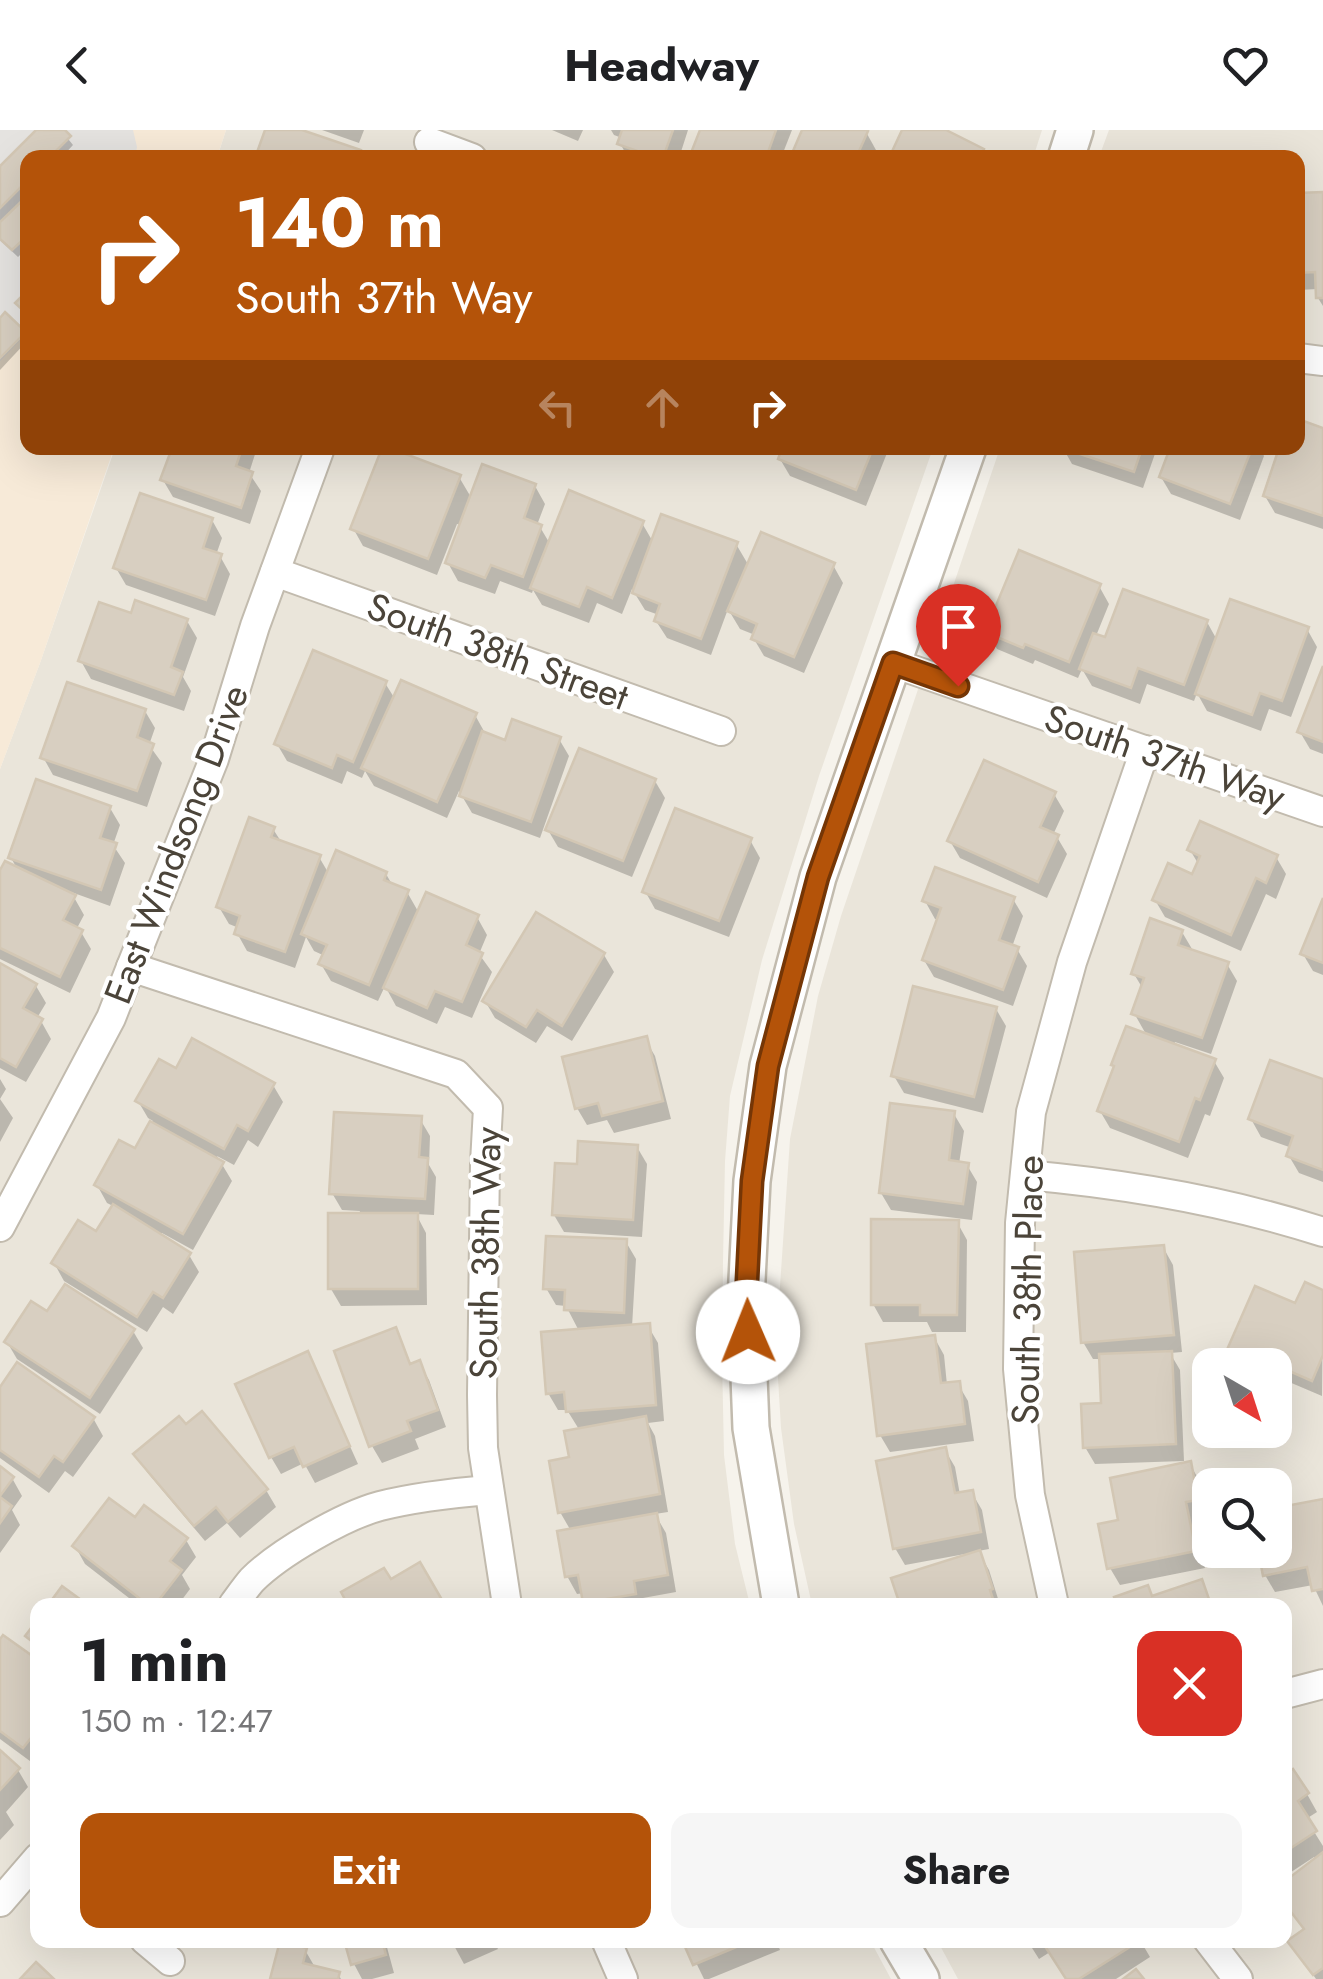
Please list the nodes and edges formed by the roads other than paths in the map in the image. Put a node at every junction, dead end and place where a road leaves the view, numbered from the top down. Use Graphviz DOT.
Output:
graph roads {
  1 [pos="317,455"];
  2 [pos="966,455"];
  3 [pos="275,572"];
  4 [pos="893,663"];
  5 [pos="721,731"];
  6 [pos="1145,750"];
  7 [pos="1323,812"];
  8 [pos="132,967"];
  9 [pos="1026,1175"];
  10 [pos="0,1227"];
  11 [pos="1323,1232"];
  12 [pos="489,1490"];
  13 [pos="239,1598"];
  14 [pos="506,1598"];
  15 [pos="780,1598"];
  16 [pos="1052,1598"];
  17 [pos="1323,1684"];
  18 [pos="1292,1692"];
  19 [pos="30,1867"];
  20 [pos="0,1902"];
  21 [pos="155,1948"];
  22 [pos="609,1948"];
  23 [pos="903,1948"];
  24 [pos="1214,1948"];
  25 [pos="170,1960"];
  26 [pos="623,1979"];
  27 [pos="921,1979"];
  28 [pos="1238,1979"];
  1 -- 3 [label="street, East Windsong Drive"];
  2 -- 4 [label="street"];
  3 -- 5 [label="street, South 38th Street"];
  3 -- 8 [label="street, East Windsong Drive"];
  4 -- 6 [label="street, South 37th Way"];
  4 -- 15 [label="street"];
  6 -- 7 [label="street, South 37th Way"];
  6 -- 9 [label="street, South 38th Place"];
  8 -- 10 [label="street, East Windsong Drive"];
  8 -- 12 [label="street, South 38th Way"];
  9 -- 11 [label="street"];
  9 -- 16 [label="street, South 38th Place"];
  12 -- 13 [label="street"];
  12 -- 14 [label="street, South 38th Way"];
  17 -- 18 [label="street"];
  19 -- 20 [label="street"];
  21 -- 25 [label="street"];
  22 -- 26 [label="street"];
  23 -- 27 [label="street"];
  24 -- 28 [label="street"];
}
